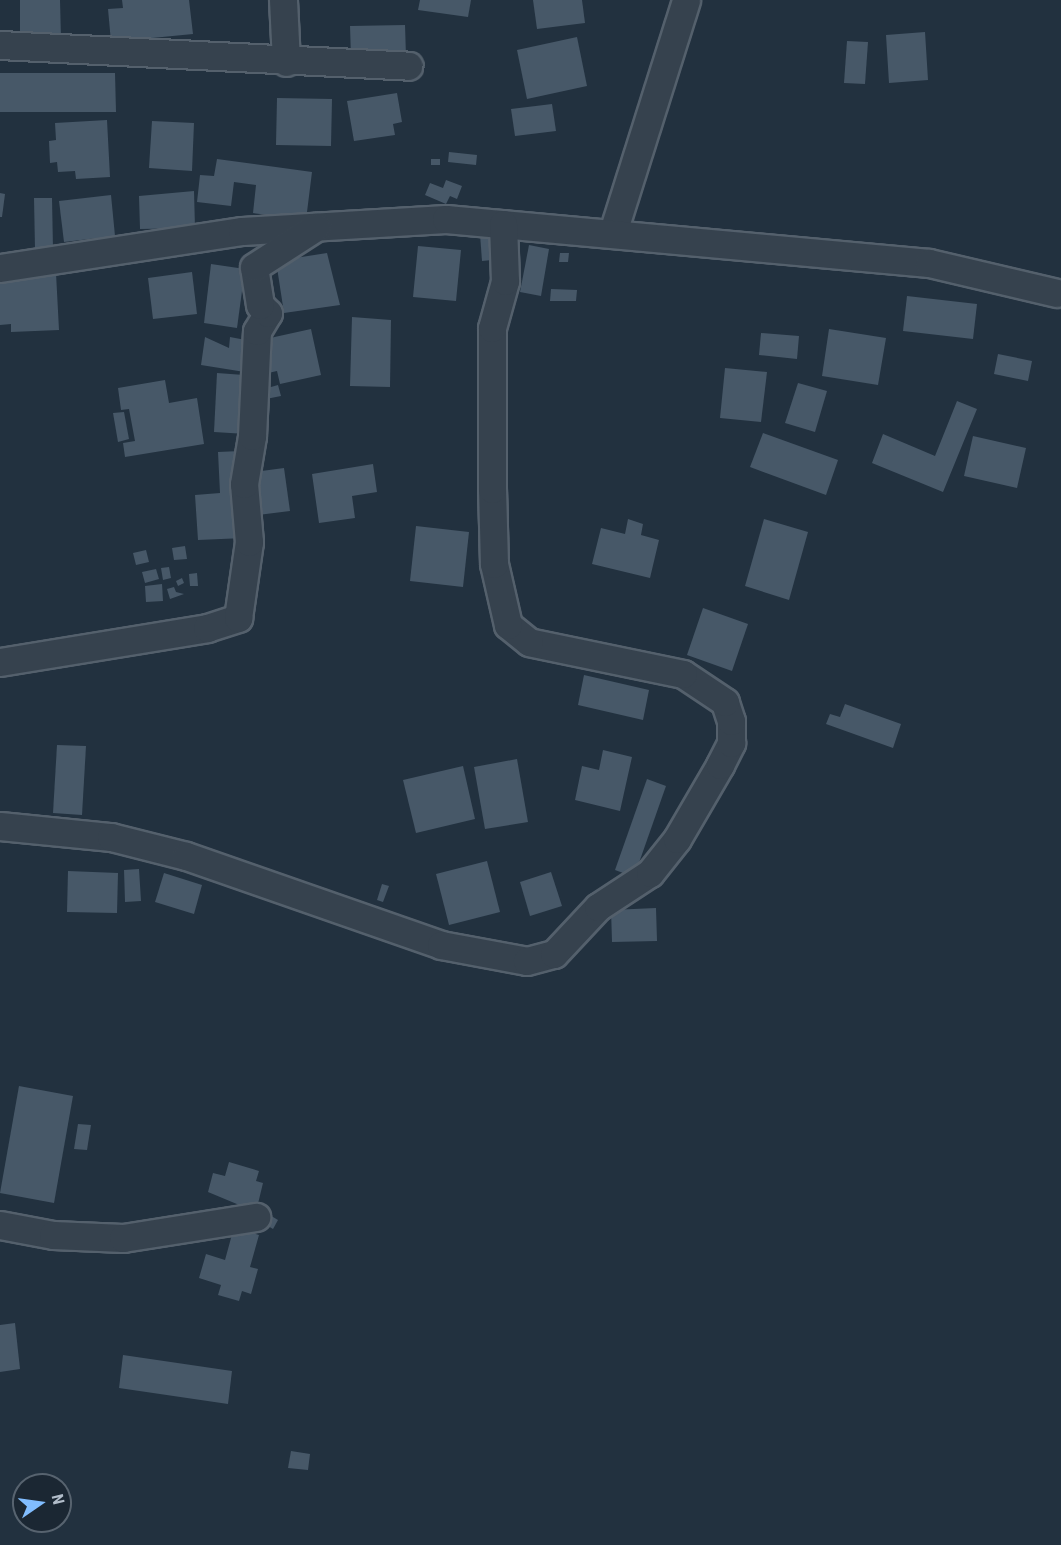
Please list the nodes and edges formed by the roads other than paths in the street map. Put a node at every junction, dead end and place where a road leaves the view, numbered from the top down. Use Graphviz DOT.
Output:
graph roads {
  1 [pos="283,0"];
  2 [pos="686,0"];
  3 [pos="0,45"];
  4 [pos="286,62"];
  5 [pos="408,66"];
  6 [pos="503,224"];
  7 [pos="318,226"];
  8 [pos="613,232"];
  9 [pos="0,268"];
  10 [pos="1057,293"];
  11 [pos="0,662"];
  12 [pos="0,826"];
  13 [pos="256,1217"];
  14 [pos="0,1225"];
  1 -- 4 [label="street"];
  2 -- 8 [label="street"];
  3 -- 4 [label="street"];
  4 -- 5 [label="street"];
  6 -- 7 [label="street"];
  6 -- 8 [label="street"];
  6 -- 12 [label="street"];
  7 -- 9 [label="street"];
  7 -- 11 [label="street"];
  8 -- 10 [label="street"];
  13 -- 14 [label="street"];
}
